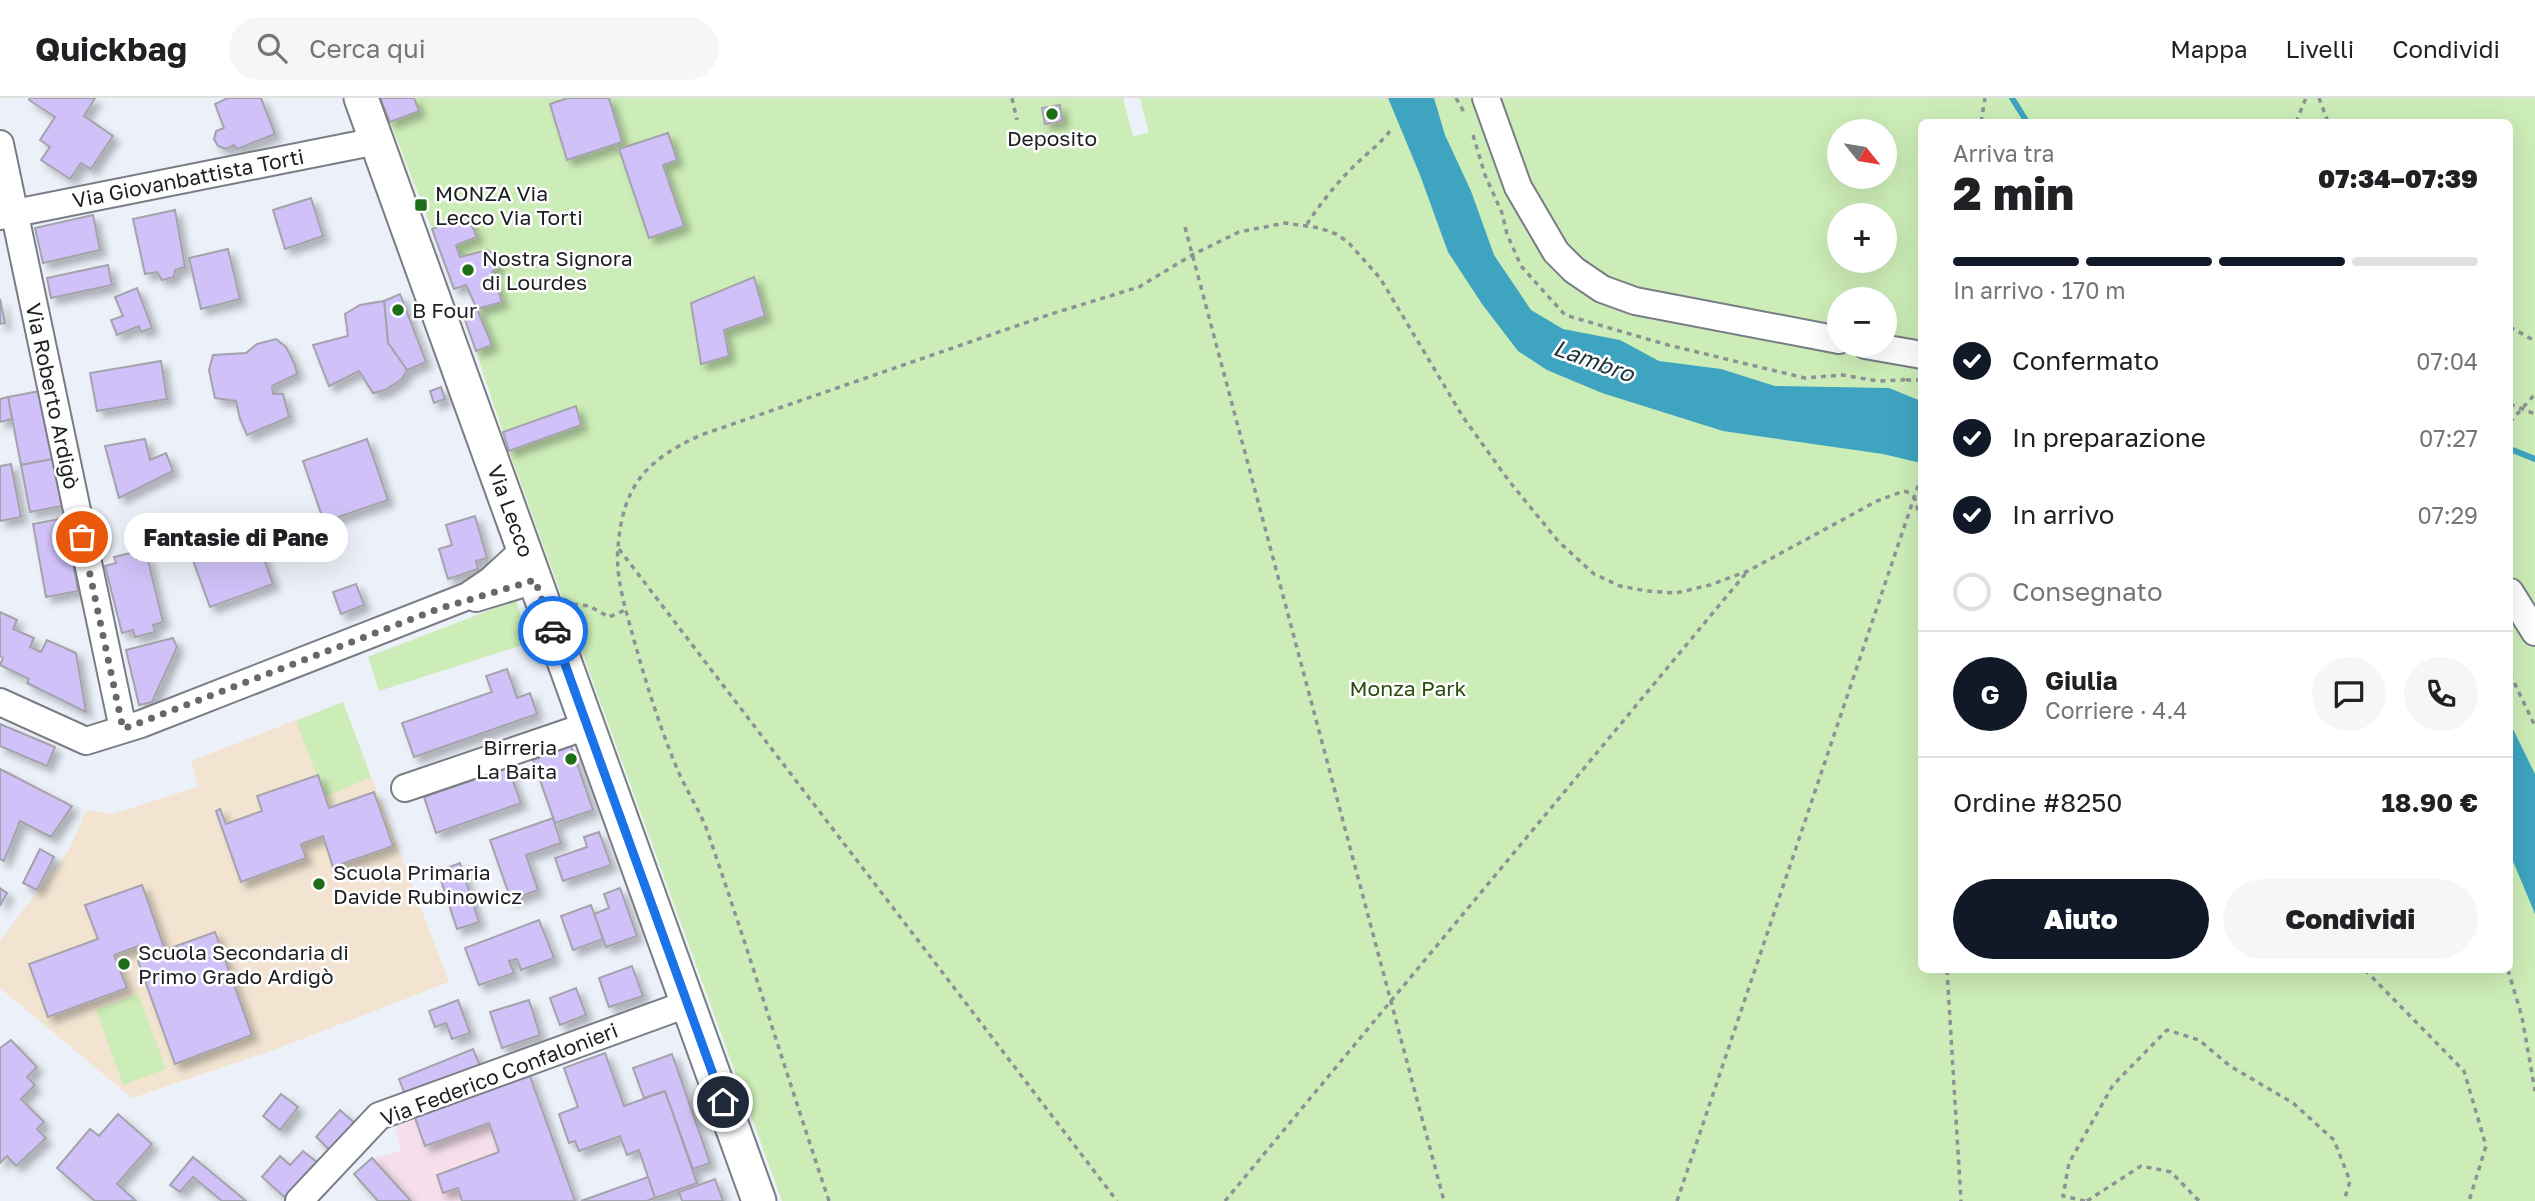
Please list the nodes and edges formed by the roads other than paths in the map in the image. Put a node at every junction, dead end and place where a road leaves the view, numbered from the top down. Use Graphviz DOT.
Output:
graph roads {
  1 [pos="361,98"];
  2 [pos="1486,98"];
  3 [pos="377,141"];
  4 [pos="0,144"];
  5 [pos="7,214"];
  6 [pos="1827,338"];
  7 [pos="1897,351"];
  8 [pos="1918,354"];
  9 [pos="535,579"];
  10 [pos="2513,597"];
  11 [pos="2535,632"];
  12 [pos="0,702"];
  13 [pos="586,726"];
  14 [pos="123,729"];
  15 [pos="405,788"];
  16 [pos="687,1004"];
  17 [pos="299,1201"];
  18 [pos="759,1201"];
  1 -- 3 [label="main road, Via Lecco"];
  2 -- 6 [label="street"];
  3 -- 5 [label="street, Via Giovanbattista Torti"];
  3 -- 9 [label="main road, Via Lecco"];
  4 -- 5 [label="street, Via Roberto Ardigò"];
  5 -- 14 [label="street, Via Roberto Ardigò"];
  7 -- 8 [label="street"];
  9 -- 13 [label="main road, Via Lecco"];
  9 -- 14 [label="street"];
  10 -- 11 [label="street"];
  12 -- 14 [label="street"];
  13 -- 15 [label="street"];
  13 -- 16 [label="main road, Via Lecco"];
  16 -- 17 [label="street, Via Federico Confalonieri"];
  16 -- 18 [label="main road, Via Lecco"];
}
